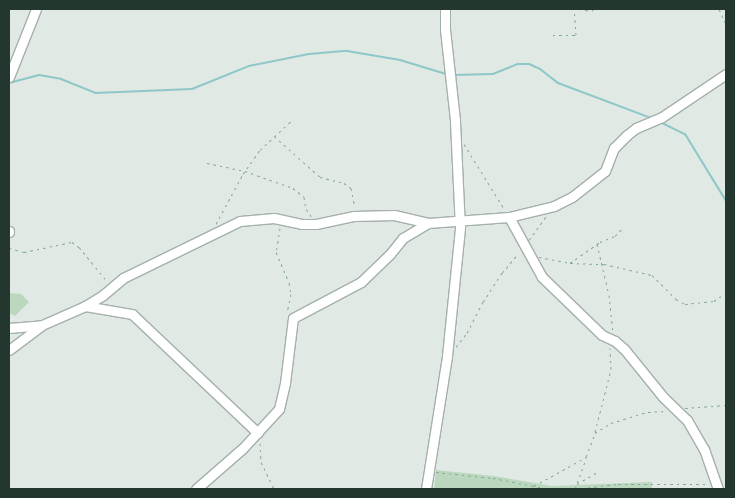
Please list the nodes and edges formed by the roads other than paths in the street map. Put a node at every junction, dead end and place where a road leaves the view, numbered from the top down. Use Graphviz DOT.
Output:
graph roads {
  1 [pos="36,9"];
  2 [pos="445,9"];
  3 [pos="726,74"];
  4 [pos="9,77"];
  5 [pos="509,217"];
  6 [pos="459,220"];
  7 [pos="428,223"];
  8 [pos="85,306"];
  9 [pos="42,325"];
  10 [pos="9,328"];
  11 [pos="9,350"];
  12 [pos="258,433"];
  13 [pos="208,486"];
  14 [pos="717,486"];
  15 [pos="196,489"];
  16 [pos="426,489"];
  1 -- 4 [label="street"];
  2 -- 6 [label="street"];
  3 -- 5 [label="street"];
  5 -- 6 [label="street"];
  5 -- 14 [label="street"];
  6 -- 7 [label="street"];
  6 -- 16 [label="street"];
  7 -- 8 [label="street"];
  7 -- 12 [label="street"];
  8 -- 9 [label="street"];
  8 -- 12 [label="street"];
  9 -- 10 [label="street"];
  9 -- 11 [label="street"];
  12 -- 13 [label="street"];
  13 -- 15 [label="street"];
}
